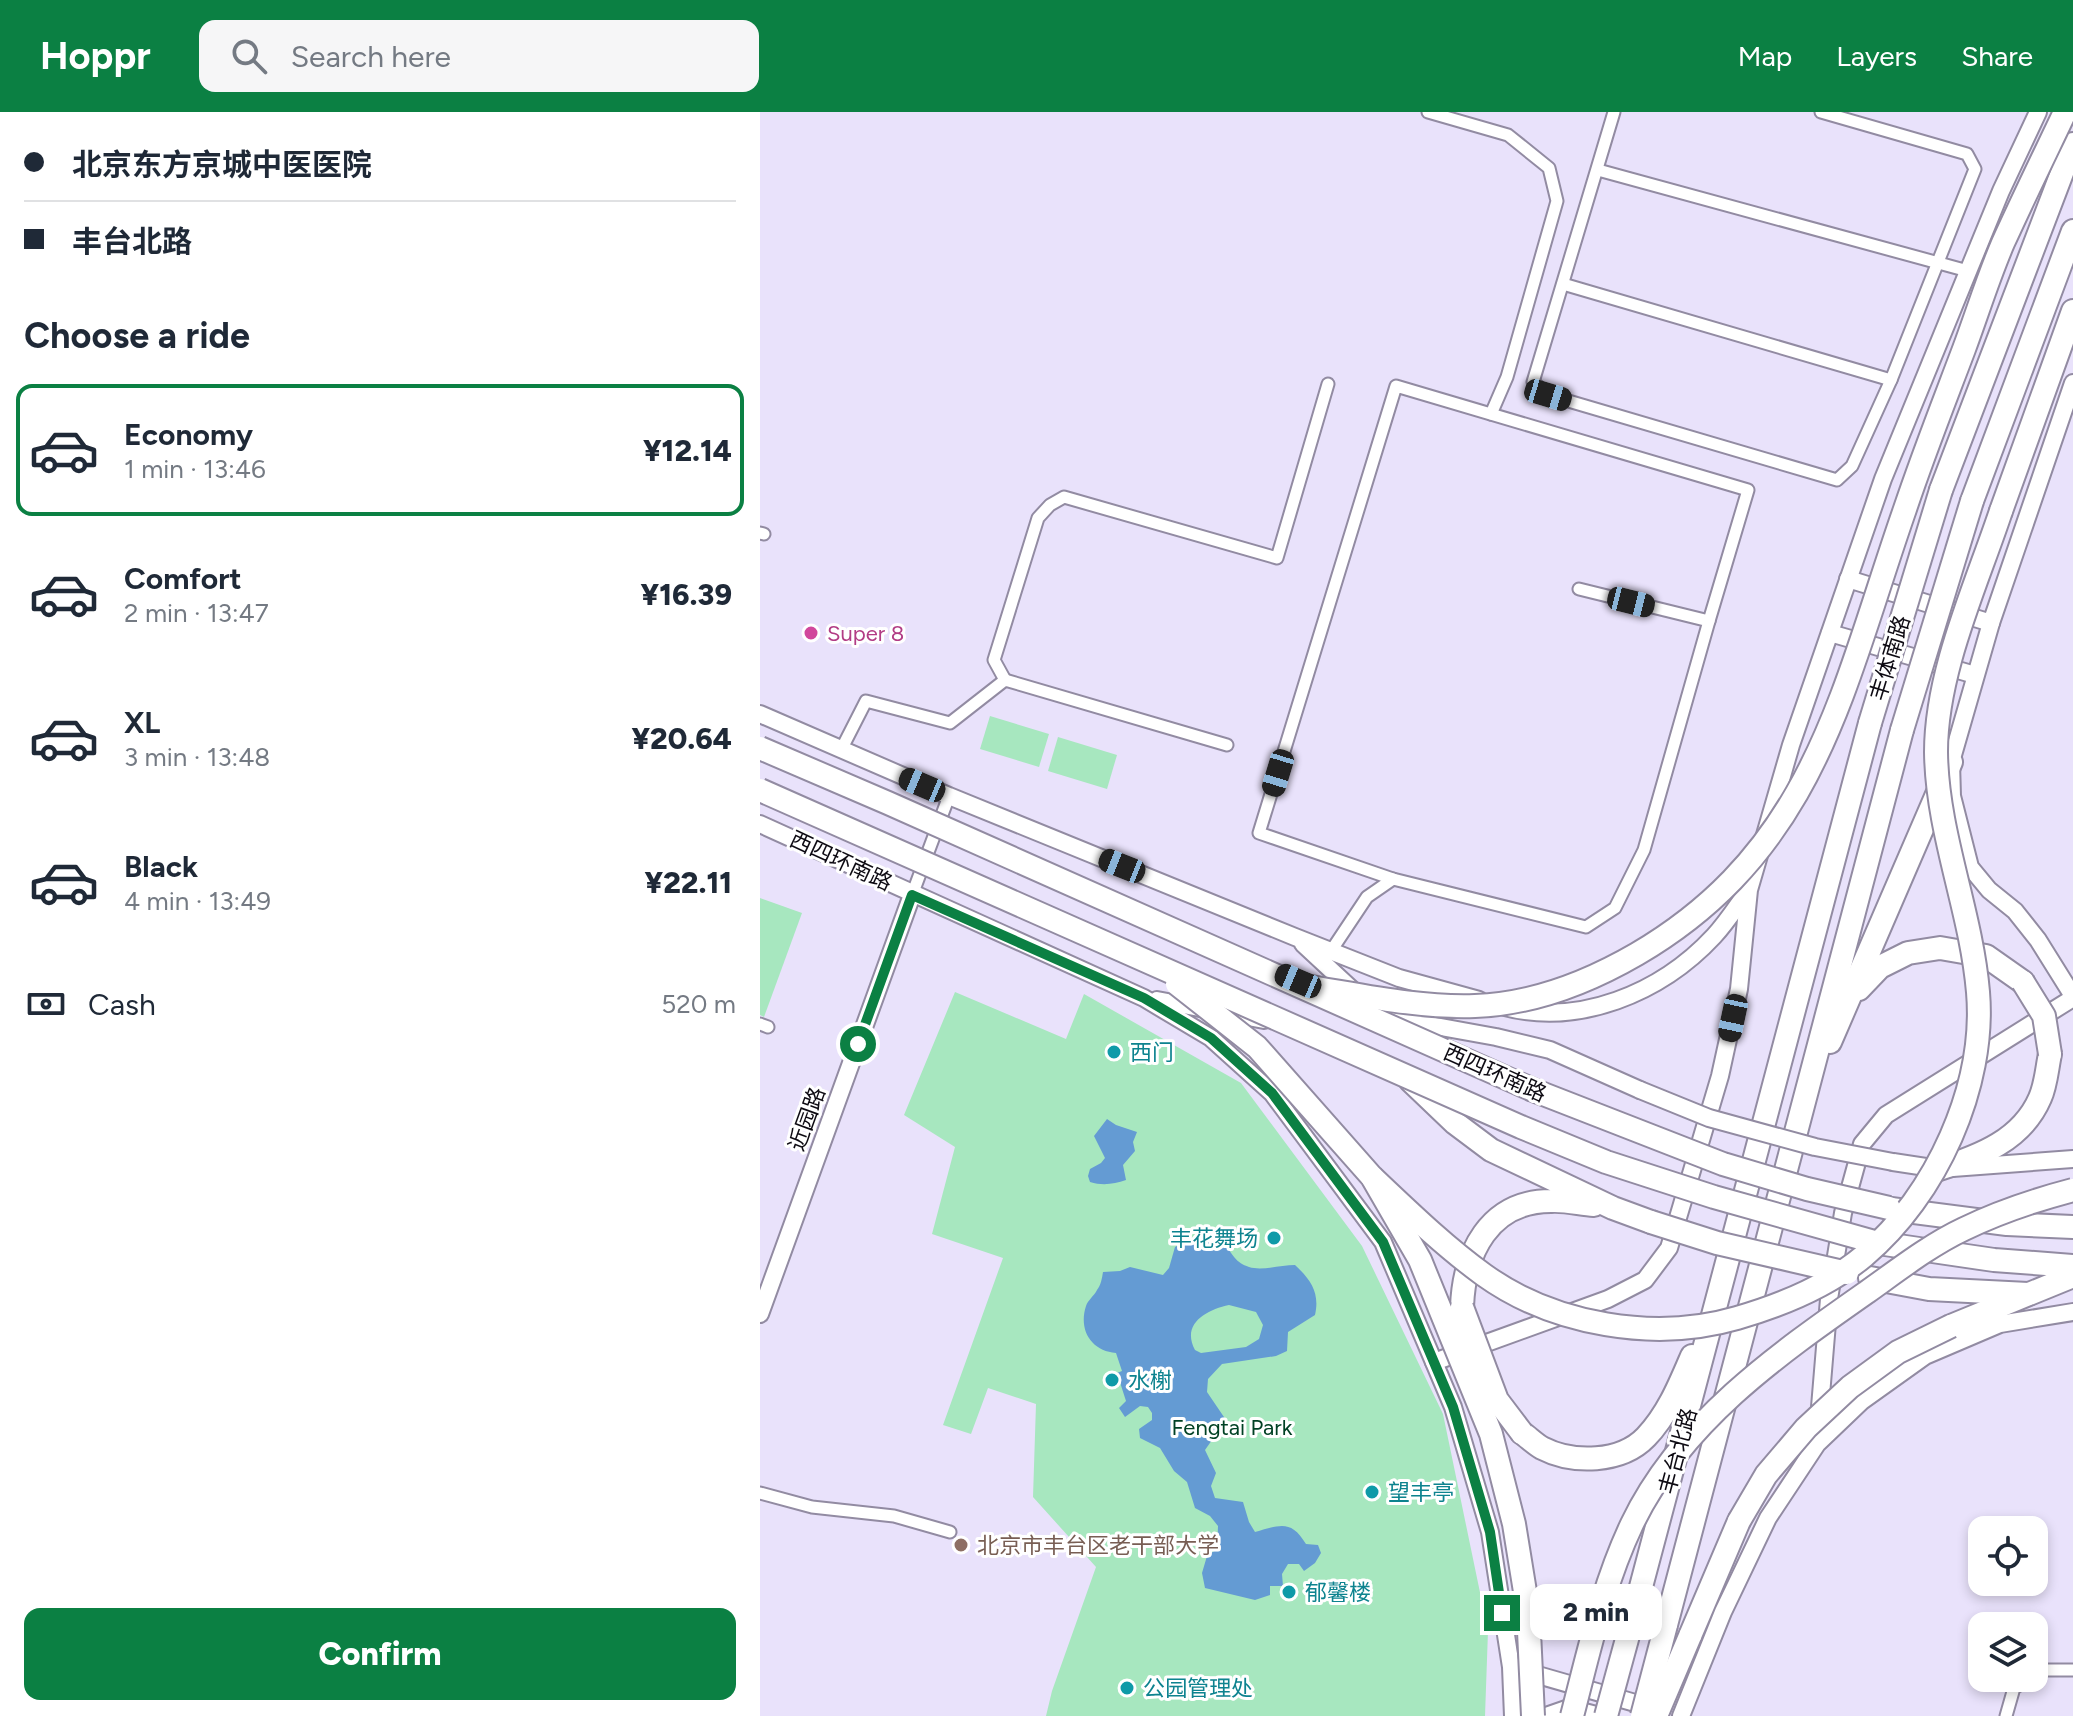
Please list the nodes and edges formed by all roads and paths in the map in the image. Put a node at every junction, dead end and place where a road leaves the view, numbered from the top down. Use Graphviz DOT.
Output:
graph roads {
  1 [pos="1428,112"];
  2 [pos="1614,112"];
  3 [pos="1821,112"];
  4 [pos="2038,112"];
  5 [pos="2065,112"];
  6 [pos="2073,144"];
  7 [pos="1598,170"];
  8 [pos="2073,231"];
  9 [pos="1938,262"];
  10 [pos="1968,271"];
  11 [pos="1563,284"];
  12 [pos="2073,311"];
  13 [pos="1891,380"];
  14 [pos="2073,383"];
  15 [pos="1328,384"];
  16 [pos="1491,414"];
  17 [pos="1848,579"];
  18 [pos="1579,589"];
  19 [pos="1709,621"];
  20 [pos="1991,623"];
  21 [pos="1830,633"];
  22 [pos="1975,675"];
  23 [pos="1005,680"];
  24 [pos="760,714"];
  25 [pos="1227,745"];
  26 [pos="760,748"];
  27 [pos="841,750"];
  28 [pos="1951,762"];
  29 [pos="760,791"];
  30 [pos="949,796"];
  31 [pos="760,824"];
  32 [pos="939,825"];
  33 [pos="924,863"];
  34 [pos="1393,879"];
  35 [pos="1749,890"];
  36 [pos="912,895"];
  37 [pos="1295,937"];
  38 [pos="1331,951"];
  39 [pos="1155,966"];
  40 [pos="1299,985"];
  41 [pos="2073,997"];
  42 [pos="1144,998"];
  43 [pos="1850,998"];
  44 [pos="1381,1017"];
  45 [pos="1293,1026"];
  46 [pos="1410,1080"];
  47 [pos="1802,1105"];
  48 [pos="2073,1159"];
  49 [pos="1939,1169"];
  50 [pos="1372,1177"];
  51 [pos="1749,1186"];
  52 [pos="2073,1190"];
  53 [pos="1778,1199"];
  54 [pos="1613,1208"];
  55 [pos="2073,1227"];
  56 [pos="2073,1266"];
  57 [pos="2073,1276"];
  58 [pos="2028,1294"];
  59 [pos="1720,1297"];
  60 [pos="2073,1312"];
  61 [pos="760,1314"];
  62 [pos="1434,1362"];
  63 [pos="1817,1444"];
  64 [pos="760,1493"];
  65 [pos="950,1532"];
  66 [pos="1511,1667"];
  67 [pos="2048,1670"];
  68 [pos="2073,1670"];
  69 [pos="2013,1692"];
  70 [pos="1682,1715"];
  71 [pos="1513,1716"];
  72 [pos="1533,1716"];
  73 [pos="1546,1716"];
  74 [pos="1572,1716"];
  75 [pos="1603,1716"];
  76 [pos="1642,1716"];
  77 [pos="1656,1716"];
  78 [pos="2006,1716"];
  1 -- 16 [label="street"];
  2 -- 7 [label="street"];
  3 -- 9 [label="street"];
  4 -- 10 [label="street"];
  5 -- 40 [label="highway, bridge"];
  6 -- 51 [label="highway, 丰体南路, bridge"];
  7 -- 9 [label="street"];
  7 -- 11 [label="street"];
  8 -- 47 [label="highway, 丰体南路, bridge"];
  9 -- 10 [label="street"];
  9 -- 13 [label="street"];
  10 -- 17 [label="street"];
  11 -- 13 [label="street"];
  11 -- 13 [label="street"];
  12 -- 50 [label="highway, bridge"];
  14 -- 20 [label="street"];
  15 -- 23 [label="street"];
  16 -- 19 [label="street"];
  16 -- 34 [label="street"];
  17 -- 20 [label="street"];
  17 -- 21 [label="street"];
  18 -- 19 [label="street"];
  19 -- 34 [label="street"];
  20 -- 22 [label="street"];
  21 -- 22 [label="street"];
  21 -- 35 [label="street"];
  22 -- 28 [label="street"];
  23 -- 25 [label="street"];
  23 -- 27 [label="street"];
  24 -- 27 [label="street"];
  26 -- 32 [label="street, 西四环南路"];
  26 -- 40 [label="highway, 西四环南路, bridge"];
  27 -- 30 [label="street"];
  28 -- 41 [label="street"];
  28 -- 43 [label="highway"];
  29 -- 33 [label="street, 西四环南路"];
  29 -- 39 [label="highway, 西四环南路, bridge"];
  30 -- 32 [label="street"];
  30 -- 37 [label="street"];
  31 -- 36 [label="street, 西四环南路"];
  32 -- 33 [label="street"];
  32 -- 44 [label="street, 西四环南路"];
  33 -- 36 [label="street"];
  33 -- 45 [label="street, 西四环南路"];
  34 -- 38 [label="street"];
  35 -- 38 [label="street"];
  35 -- 62 [label="street"];
  36 -- 42 [label="street, 西四环南路"];
  36 -- 61 [label="street, 近园路"];
  37 -- 38 [label="street"];
  37 -- 44 [label="street"];
  39 -- 50 [label="highway, bridge"];
  39 -- 56 [label="highway, 西四环南路, bridge"];
  40 -- 55 [label="highway, 西四环南路, bridge"];
  41 -- 63 [label="street"];
  42 -- 45 [label="street"];
  42 -- 62 [label="street, 西四环南路"];
  43 -- 47 [label="highway"];
  43 -- 49 [label="highway, bridge"];
  44 -- 49 [label="street, 西四环南路, bridge"];
  45 -- 46 [label="street, 西四环南路"];
  46 -- 54 [label="highway"];
  47 -- 53 [label="highway, 丰体南路"];
  48 -- 49 [label="street, 西四环南路"];
  50 -- 72 [label="highway, bridge"];
  51 -- 59 [label="highway, 丰台北路"];
  52 -- 74 [label="highway, bridge"];
  53 -- 76 [label="highway, 丰台北路, bridge"];
  54 -- 58 [label="highway, bridge"];
  54 -- 59 [label="highway, bridge"];
  57 -- 58 [label="highway"];
  58 -- 77 [label="highway, bridge"];
  59 -- 75 [label="highway, 丰台北路, bridge"];
  60 -- 63 [label="street"];
  62 -- 66 [label="street"];
  63 -- 70 [label="street"];
  64 -- 65 [label="street"];
  66 -- 70 [label="street"];
  66 -- 71 [label="street"];
  67 -- 68 [label="street"];
  69 -- 78 [label="street"];
  73 -- 75 [label="street"];
}
